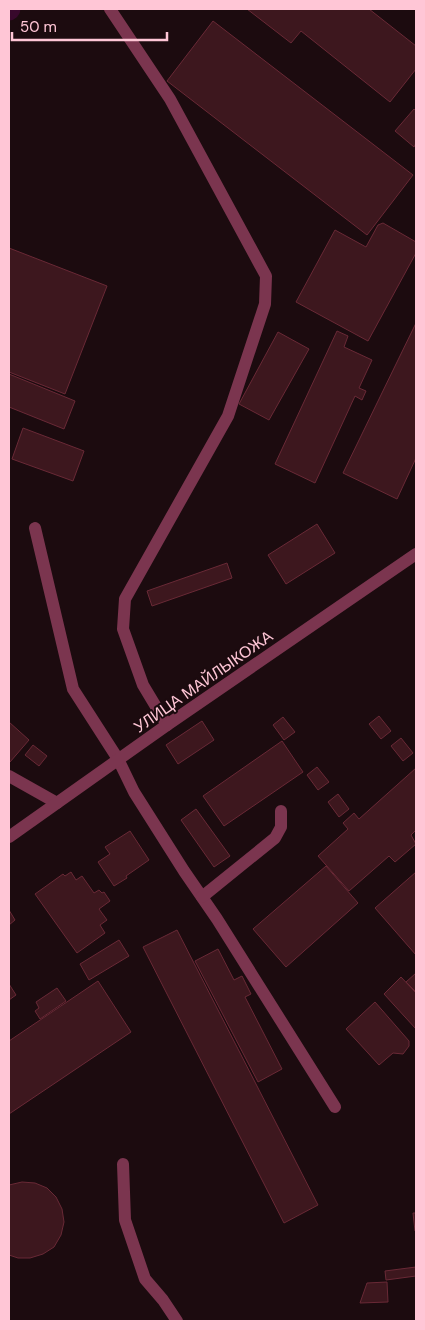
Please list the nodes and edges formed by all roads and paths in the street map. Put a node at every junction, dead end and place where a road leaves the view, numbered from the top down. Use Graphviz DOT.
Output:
graph roads {
  1 [pos="110,9"];
  2 [pos="34,528"];
  3 [pos="416,554"];
  4 [pos="167,725"];
  5 [pos="118,759"];
  6 [pos="9,776"];
  7 [pos="57,803"];
  8 [pos="282,811"];
  9 [pos="9,837"];
  10 [pos="202,897"];
  11 [pos="335,1107"];
  12 [pos="123,1164"];
  13 [pos="177,1321"];
  1 -- 4 [label="street"];
  2 -- 5 [label="street"];
  3 -- 4 [label="street, УЛИЦА МАЙЛЫКОЖА"];
  4 -- 5 [label="street, УЛИЦА МАЙЛЫКОЖА"];
  5 -- 7 [label="street, УЛИЦА МАЙЛЫКОЖА"];
  5 -- 10 [label="street"];
  6 -- 7 [label="street"];
  7 -- 9 [label="street, УЛИЦА МАЙЛЫКОЖА"];
  8 -- 10 [label="street"];
  10 -- 11 [label="street"];
  12 -- 13 [label="street"];
}
